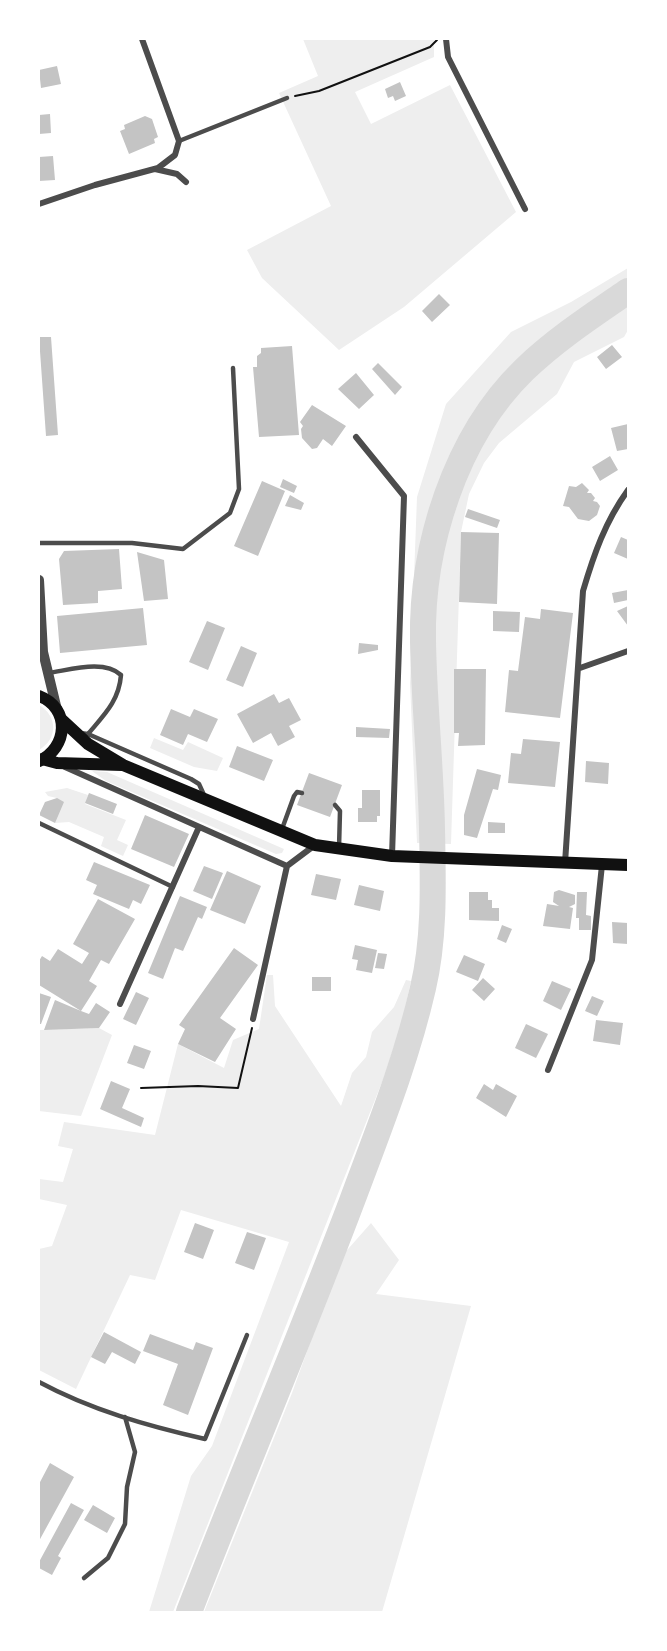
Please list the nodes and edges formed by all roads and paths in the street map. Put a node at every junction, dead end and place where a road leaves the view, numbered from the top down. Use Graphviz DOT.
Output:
graph roads {
  1 [pos="142,39"];
  2 [pos="438,39"];
  3 [pos="446,39"];
  4 [pos="287,98"];
  5 [pos="180,141"];
  6 [pos="154,169"];
  7 [pos="186,182"];
  8 [pos="39,204"];
  9 [pos="525,209"];
  10 [pos="233,368"];
  11 [pos="356,436"];
  12 [pos="628,490"];
  13 [pos="39,543"];
  14 [pos="39,580"];
  15 [pos="628,651"];
  16 [pos="41,657"];
  17 [pos="580,668"];
  18 [pos="48,673"];
  19 [pos="39,696"];
  20 [pos="59,714"];
  21 [pos="82,733"];
  22 [pos="41,760"];
  23 [pos="57,763"];
  24 [pos="123,765"];
  25 [pos="302,793"];
  26 [pos="206,800"];
  27 [pos="334,805"];
  28 [pos="39,823"];
  29 [pos="199,827"];
  30 [pos="281,831"];
  31 [pos="315,845"];
  32 [pos="339,848"];
  33 [pos="392,856"];
  34 [pos="565,863"];
  35 [pos="602,865"];
  36 [pos="628,865"];
  37 [pos="287,866"];
  38 [pos="173,887"];
  39 [pos="120,1004"];
  40 [pos="253,1019"];
  41 [pos="548,1070"];
  42 [pos="141,1088"];
  43 [pos="247,1335"];
  44 [pos="39,1382"];
  45 [pos="125,1417"];
  46 [pos="84,1578"];
  1 -- 5 [label="street"];
  2 -- 4 [label="path"];
  3 -- 9 [label="street"];
  4 -- 5 [label="lane"];
  5 -- 6 [label="street"];
  6 -- 7 [label="street"];
  6 -- 8 [label="street"];
  10 -- 13 [label="lane"];
  11 -- 33 [label="street"];
  12 -- 17 [label="street"];
  14 -- 16 [label="street"];
  15 -- 17 [label="street"];
  16 -- 18 [label="street"];
  17 -- 34 [label="street"];
  18 -- 20 [label="street"];
  18 -- 21 [label="lane"];
  19 -- 20 [label="main road"];
  20 -- 21 [label="main road"];
  20 -- 22 [label="main road"];
  21 -- 24 [label="main road"];
  21 -- 26 [label="lane"];
  22 -- 23 [label="main road"];
  23 -- 24 [label="main road"];
  23 -- 29 [label="street"];
  24 -- 26 [label="main road"];
  25 -- 30 [label="lane"];
  26 -- 30 [label="main road"];
  27 -- 32 [label="lane"];
  28 -- 38 [label="lane"];
  29 -- 37 [label="street"];
  29 -- 38 [label="street"];
  30 -- 31 [label="main road"];
  31 -- 32 [label="main road"];
  31 -- 37 [label="street"];
  32 -- 33 [label="main road"];
  33 -- 34 [label="main road"];
  34 -- 35 [label="main road"];
  35 -- 36 [label="main road"];
  35 -- 41 [label="street"];
  37 -- 40 [label="street"];
  38 -- 39 [label="street"];
  40 -- 42 [label="path"];
  43 -- 45 [label="lane"];
  44 -- 45 [label="lane"];
  45 -- 46 [label="lane"];
}
